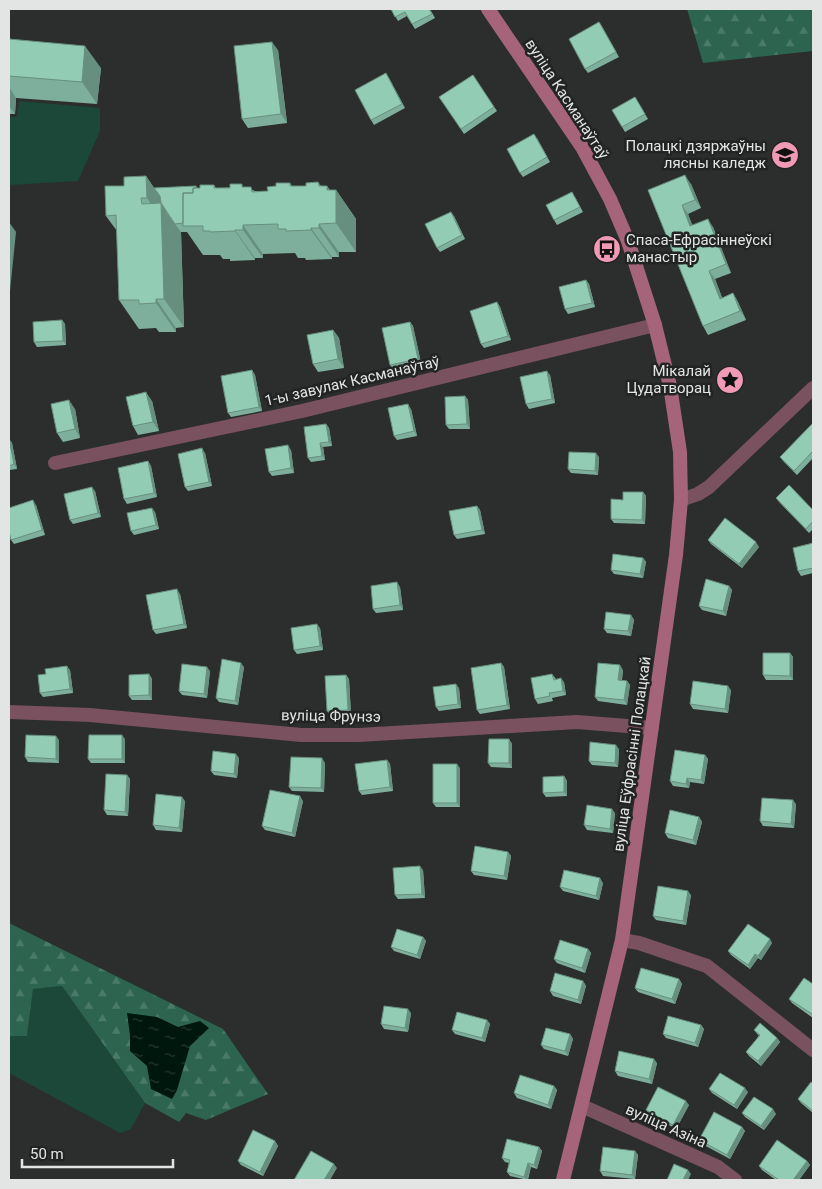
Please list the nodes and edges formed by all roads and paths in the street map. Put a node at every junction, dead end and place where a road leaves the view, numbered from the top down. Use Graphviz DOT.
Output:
graph roads {
  1 [pos="488,9"];
  2 [pos="655,325"];
  3 [pos="813,388"];
  4 [pos="55,463"];
  5 [pos="681,500"];
  6 [pos="9,712"];
  7 [pos="652,728"];
  8 [pos="622,940"];
  9 [pos="813,1050"];
  10 [pos="582,1106"];
  11 [pos="563,1180"];
  12 [pos="735,1180"];
  1 -- 2 [label="main road, вуліца Касманаўтаў"];
  2 -- 4 [label="street, 1-ы завулак Касманаўтаў"];
  2 -- 5 [label="main road, вуліца Касманаўтаў"];
  3 -- 5 [label="street"];
  5 -- 7 [label="main road, вуліца Еўфрасінні Полацкай"];
  6 -- 7 [label="street, вуліца Фрунзэ"];
  7 -- 8 [label="main road, вуліца Еўфрасінні Полацкай"];
  8 -- 9 [label="street"];
  8 -- 10 [label="main road, вуліца Еўфрасінні Полацкай"];
  10 -- 11 [label="main road, вуліца Еўфрасінні Полацкай"];
  10 -- 12 [label="street, вуліца Азіна"];
}
